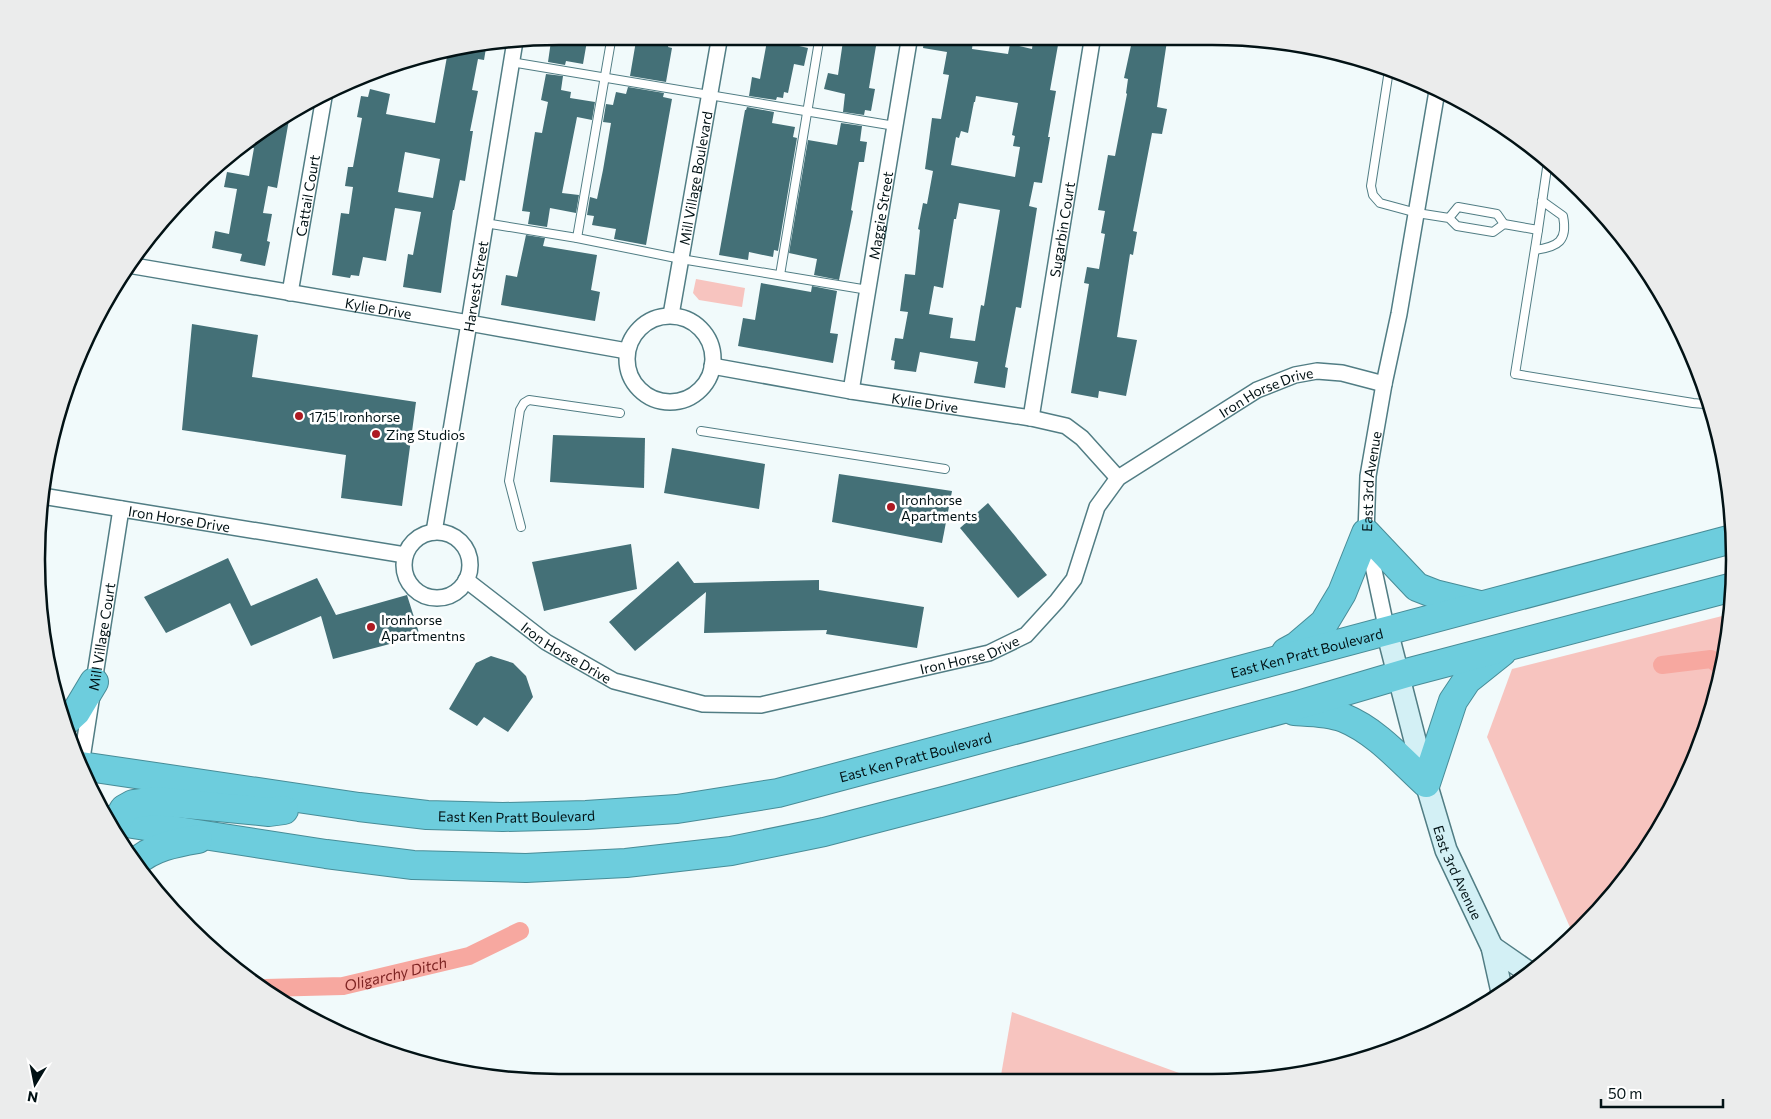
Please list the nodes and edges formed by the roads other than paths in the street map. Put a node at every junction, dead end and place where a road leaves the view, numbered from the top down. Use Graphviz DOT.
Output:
graph roads {
  1 [pos="610,45"];
  2 [pos="718,45"];
  3 [pos="817,45"];
  4 [pos="909,45"];
  5 [pos="1091,45"];
  6 [pos="514,47"];
  7 [pos="511,62"];
  8 [pos="1387,76"];
  9 [pos="605,78"];
  10 [pos="709,96"];
  11 [pos="1436,97"];
  12 [pos="323,103"];
  13 [pos="807,112"];
  14 [pos="895,126"];
  15 [pos="1547,169"];
  16 [pos="1542,201"];
  17 [pos="1417,213"];
  18 [pos="1449,218"];
  19 [pos="485,223"];
  20 [pos="1504,224"];
  21 [pos="1538,230"];
  22 [pos="577,238"];
  23 [pos="1535,250"];
  24 [pos="681,259"];
  25 [pos="138,265"];
  26 [pos="780,275"];
  27 [pos="868,290"];
  28 [pos="290,294"];
  29 [pos="671,315"];
  30 [pos="470,323"];
  31 [pos="627,352"];
  32 [pos="712,366"];
  33 [pos="1384,384"];
  34 [pos="851,392"];
  35 [pos="1702,404"];
  36 [pos="620,414"];
  37 [pos="1031,418"];
  38 [pos="702,431"];
  39 [pos="945,468"];
  40 [pos="1118,478"];
  41 [pos="49,497"];
  42 [pos="121,509"];
  43 [pos="521,527"];
  44 [pos="434,532"];
  45 [pos="1366,533"];
  46 [pos="1725,541"];
  47 [pos="405,555"];
  48 [pos="466,580"];
  49 [pos="1725,589"];
  50 [pos="1481,606"];
  51 [pos="1388,631"];
  52 [pos="1511,645"];
  53 [pos="1267,662"];
  54 [pos="1398,675"];
  55 [pos="94,682"];
  56 [pos="1280,709"];
  57 [pos="70,717"];
  58 [pos="83,753"];
  59 [pos="89,766"];
  60 [pos="1426,783"];
  61 [pos="332,803"];
  62 [pos="116,820"];
  63 [pos="120,826"];
  64 [pos="210,836"];
  65 [pos="141,858"];
  66 [pos="1492,947"];
  67 [pos="1524,969"];
  68 [pos="1500,985"];
  1 -- 9 [label="lane"];
  2 -- 10 [label="street, Mill Village Boulevard"];
  3 -- 13 [label="lane"];
  4 -- 14 [label="street, Maggie Street"];
  5 -- 37 [label="street, Sugarbin Court"];
  6 -- 7 [label="street, Harvest Street"];
  7 -- 9 [label="lane"];
  7 -- 19 [label="street, Harvest Street"];
  8 -- 17 [label="lane"];
  9 -- 10 [label="lane"];
  9 -- 22 [label="lane"];
  10 -- 13 [label="lane"];
  10 -- 24 [label="street, Mill Village Boulevard"];
  11 -- 17 [label="street, East 3rd Avenue"];
  12 -- 28 [label="street, Cattail Court"];
  13 -- 14 [label="lane"];
  13 -- 26 [label="lane"];
  14 -- 27 [label="street, Maggie Street"];
  15 -- 16 [label="lane"];
  16 -- 21 [label="lane"];
  16 -- 23 [label="lane"];
  17 -- 18 [label="lane"];
  17 -- 33 [label="street, East 3rd Avenue"];
  18 -- 20 [label="lane"];
  18 -- 20 [label="lane"];
  19 -- 22 [label="lane"];
  19 -- 30 [label="street, Harvest Street"];
  20 -- 21 [label="lane"];
  21 -- 23 [label="lane"];
  22 -- 24 [label="lane"];
  23 -- 35 [label="lane"];
  24 -- 26 [label="lane"];
  24 -- 29 [label="street, Mill Village Boulevard"];
  25 -- 28 [label="street, Kylie Drive"];
  26 -- 27 [label="lane"];
  27 -- 34 [label="street, Maggie Street"];
  28 -- 30 [label="street, Kylie Drive"];
  29 -- 31 [label="street"];
  29 -- 32 [label="street"];
  30 -- 31 [label="street, Kylie Drive"];
  30 -- 44 [label="street, Harvest Street"];
  31 -- 32 [label="street"];
  32 -- 34 [label="street, Kylie Drive"];
  33 -- 40 [label="street, Iron Horse Drive"];
  33 -- 45 [label="street, East 3rd Avenue"];
  34 -- 37 [label="street, Kylie Drive"];
  36 -- 43 [label="lane"];
  37 -- 40 [label="street, Kylie Drive"];
  38 -- 39 [label="lane"];
  40 -- 48 [label="street, Iron Horse Drive"];
  41 -- 42 [label="street, Iron Horse Drive"];
  42 -- 47 [label="street, Iron Horse Drive"];
  42 -- 55 [label="street, Mill Village Court"];
  44 -- 47 [label="street"];
  44 -- 48 [label="street"];
  45 -- 50 [label="highway"];
  45 -- 51 [label="street, East 3rd Avenue"];
  45 -- 53 [label="highway"];
  46 -- 50 [label="highway, East Ken Pratt Boulevard"];
  47 -- 48 [label="street"];
  49 -- 52 [label="highway"];
  50 -- 51 [label="highway, East Ken Pratt Boulevard"];
  51 -- 53 [label="highway, East Ken Pratt Boulevard"];
  51 -- 54 [label="main road, East 3rd Avenue"];
  52 -- 54 [label="highway"];
  52 -- 60 [label="highway"];
  53 -- 61 [label="highway, East Ken Pratt Boulevard"];
  54 -- 56 [label="highway"];
  54 -- 60 [label="main road, East 3rd Avenue"];
  55 -- 57 [label="highway"];
  55 -- 58 [label="street, Mill Village Court"];
  56 -- 60 [label="highway"];
  56 -- 64 [label="highway"];
  59 -- 61 [label="highway, East Ken Pratt Boulevard"];
  60 -- 66 [label="main road, East 3rd Avenue"];
  61 -- 62 [label="highway"];
  63 -- 64 [label="highway"];
  64 -- 65 [label="highway"];
  66 -- 67 [label="main road, East 3rd Avenue"];
  66 -- 68 [label="main road, East 3rd Avenue"];
}
